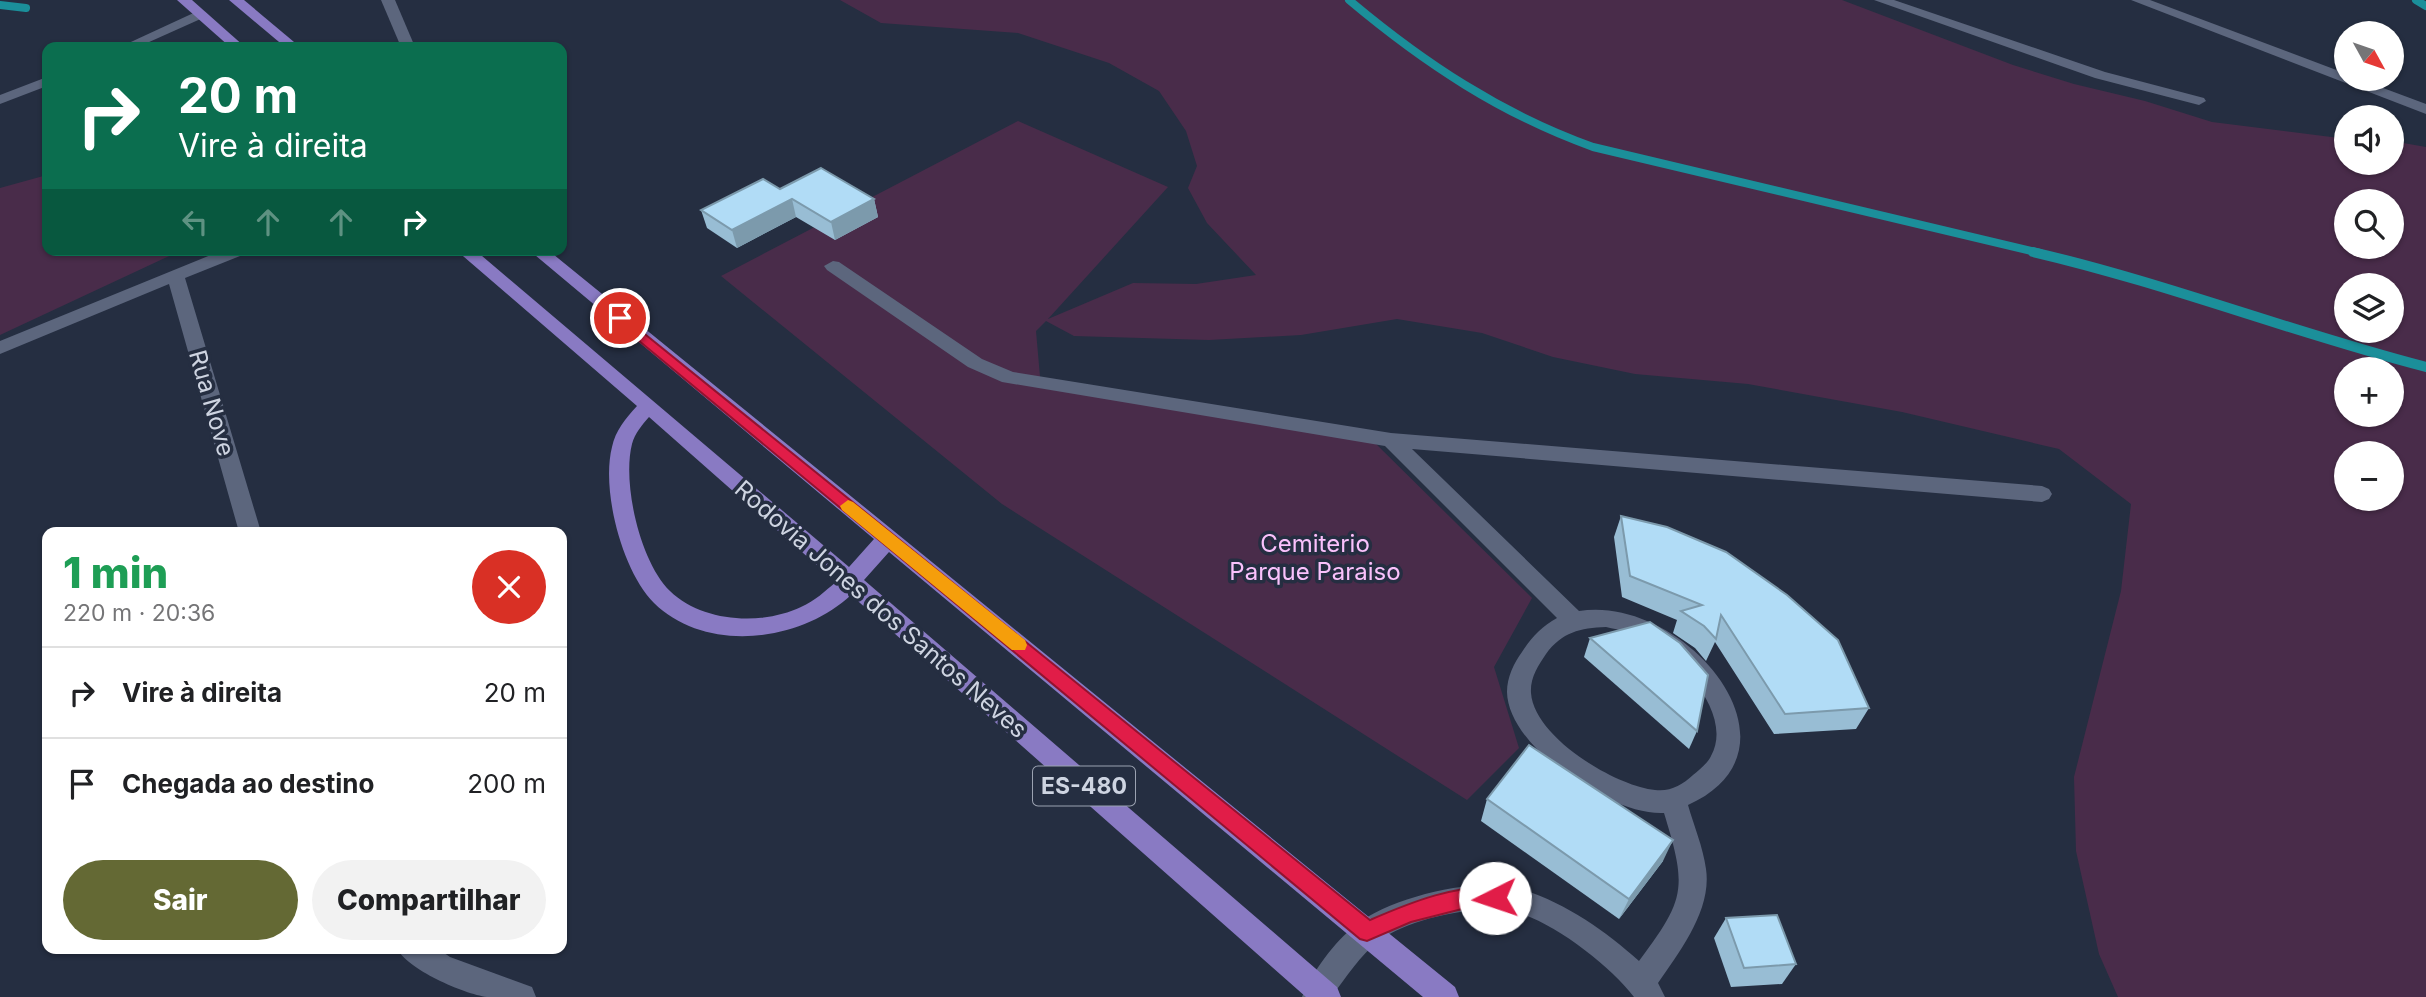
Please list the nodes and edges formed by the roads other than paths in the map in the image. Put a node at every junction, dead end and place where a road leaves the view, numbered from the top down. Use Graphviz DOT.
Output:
graph roads {
  1 [pos="184,0"];
  2 [pos="236,0"];
  3 [pos="388,0"];
  4 [pos="1881,0"];
  5 [pos="2138,0"];
  6 [pos="200,14"];
  7 [pos="138,42"];
  8 [pos="232,42"];
  9 [pos="287,42"];
  10 [pos="406,42"];
  11 [pos="42,83"];
  12 [pos="0,100"];
  13 [pos="2199,101"];
  14 [pos="2426,109"];
  15 [pos="223,256"];
  16 [pos="471,256"];
  17 [pos="544,256"];
  18 [pos="833,266"];
  19 [pos="175,274"];
  20 [pos="0,348"];
  21 [pos="648,405"];
  22 [pos="1391,440"];
  23 [pos="2042,495"];
  24 [pos="249,527"];
  25 [pos="887,538"];
  26 [pos="848,582"];
  27 [pos="1572,619"];
  28 [pos="1674,802"];
  29 [pos="1367,932"];
  30 [pos="420,954"];
  31 [pos="1646,989"];
  32 [pos="1321,995"];
  33 [pos="522,997"];
  34 [pos="1445,997"];
  1 -- 6 [label="main road"];
  2 -- 9 [label="main road"];
  3 -- 10 [label="street"];
  4 -- 13 [label="street"];
  5 -- 14 [label="street"];
  6 -- 7 [label="street"];
  6 -- 8 [label="main road"];
  11 -- 12 [label="street"];
  15 -- 19 [label="street"];
  16 -- 21 [label="main road, Rodovia Jones dos Santos Neves / ES-480"];
  17 -- 25 [label="main road, ES-480"];
  18 -- 22 [label="street"];
  19 -- 20 [label="street"];
  19 -- 24 [label="street, Rua Nove"];
  21 -- 26 [label="main road, Rodovia Jones dos Santos Neves / ES-480"];
  21 -- 26 [label="main road"];
  22 -- 23 [label="street"];
  22 -- 27 [label="street"];
  25 -- 26 [label="main road"];
  25 -- 29 [label="main road, ES-480"];
  26 -- 32 [label="main road, Rodovia Jones dos Santos Neves / ES-480"];
  27 -- 28 [label="street"];
  27 -- 28 [label="street"];
  28 -- 31 [label="street"];
  29 -- 31 [label="street"];
  29 -- 32 [label="street"];
  29 -- 34 [label="main road, ES-480"];
  30 -- 33 [label="street"];
}
